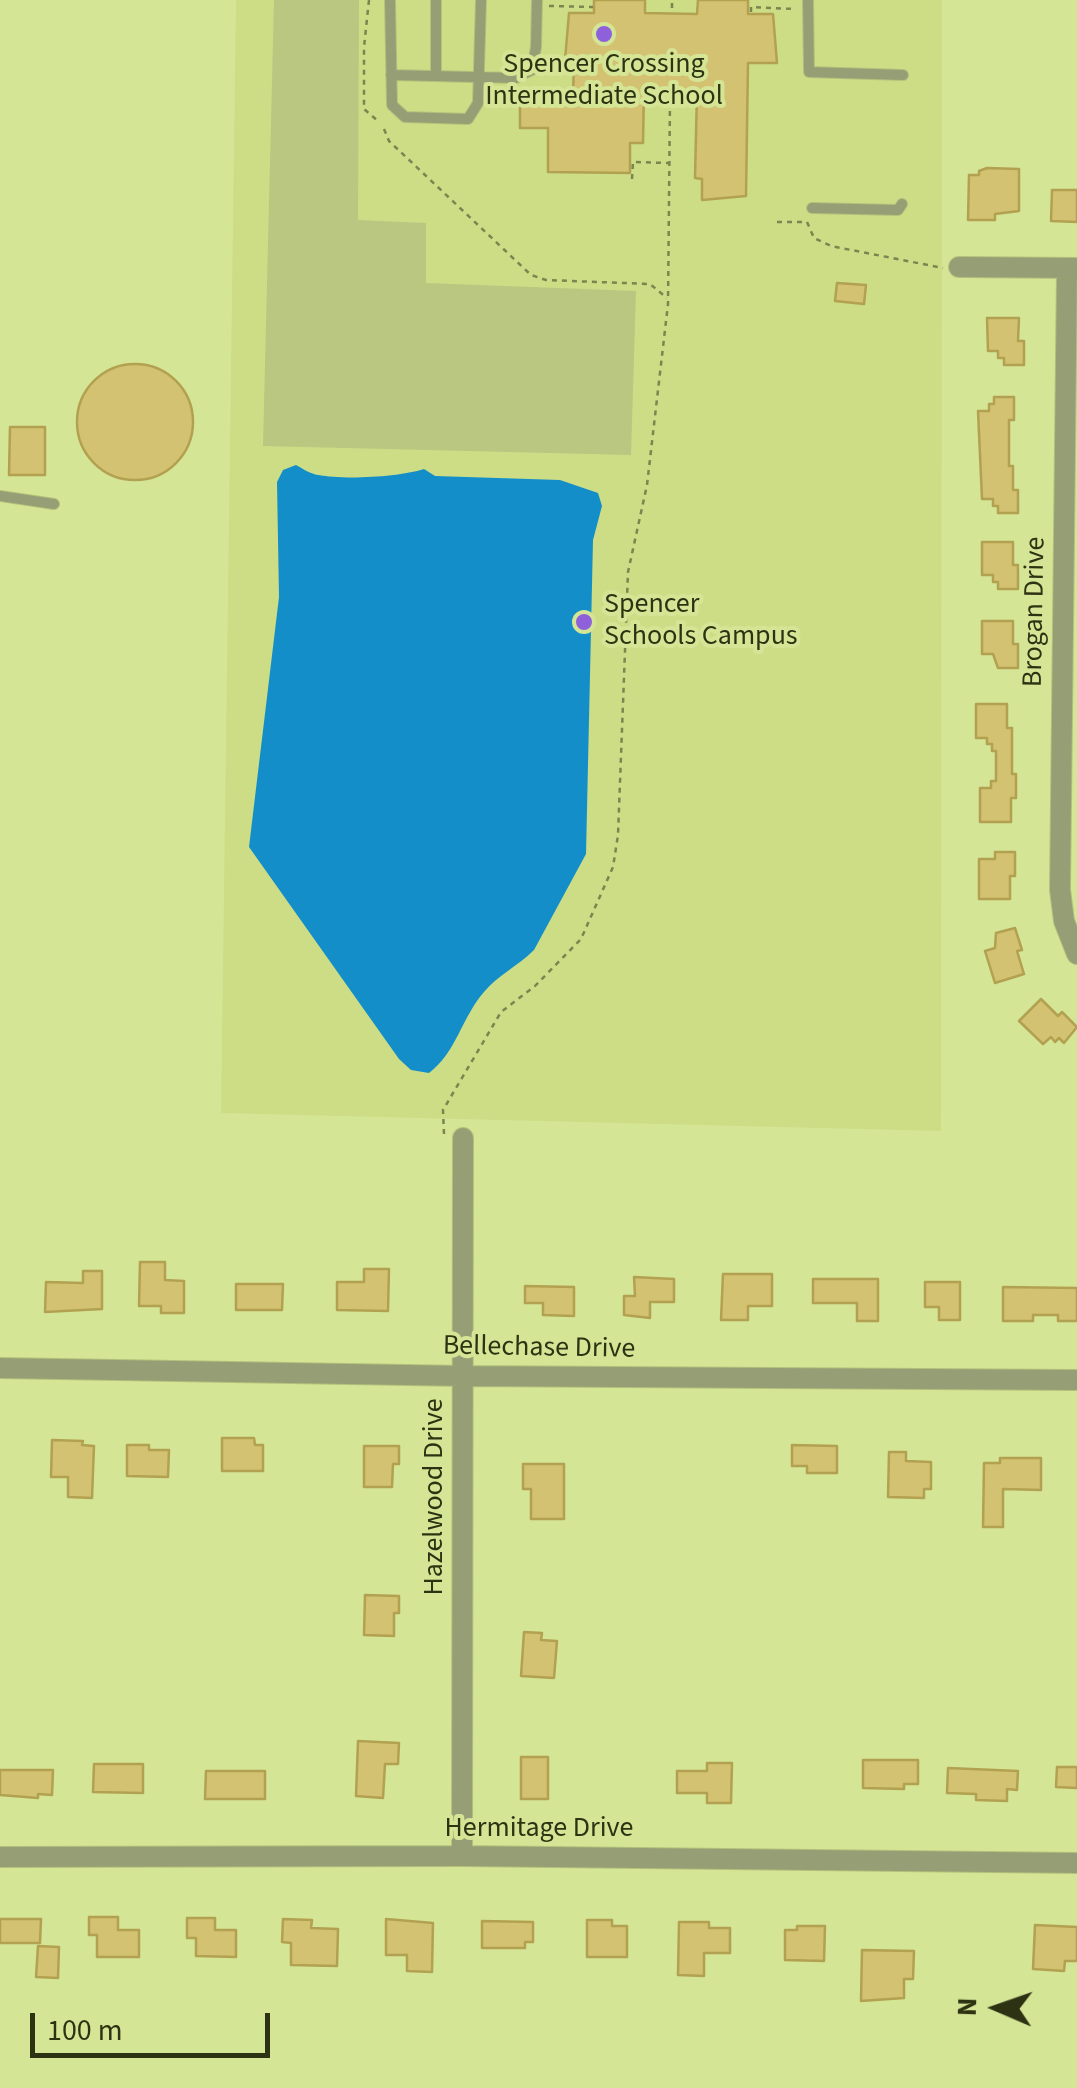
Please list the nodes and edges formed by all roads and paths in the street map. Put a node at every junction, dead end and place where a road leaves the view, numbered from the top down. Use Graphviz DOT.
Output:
graph roads {
  1 [pos="369,0"];
  2 [pos="390,0"];
  3 [pos="436,0"];
  4 [pos="481,0"];
  5 [pos="672,0"];
  6 [pos="808,0"];
  7 [pos="542,3"];
  8 [pos="593,7"];
  9 [pos="672,8"];
  10 [pos="796,8"];
  11 [pos="751,12"];
  12 [pos="390,75"];
  13 [pos="436,76"];
  14 [pos="903,76"];
  15 [pos="480,77"];
  16 [pos="670,100"];
  17 [pos="378,121"];
  18 [pos="384,129"];
  19 [pos="669,163"];
  20 [pos="632,179"];
  21 [pos="902,204"];
  22 [pos="812,208"];
  23 [pos="777,222"];
  24 [pos="959,267"];
  25 [pos="1072,268"];
  26 [pos="668,299"];
  27 [pos="0,496"];
  28 [pos="54,504"];
  29 [pos="1077,954"];
  30 [pos="464,1138"];
  31 [pos="0,1368"];
  32 [pos="464,1376"];
  33 [pos="1077,1380"];
  34 [pos="462,1856"];
  35 [pos="0,1858"];
  36 [pos="1077,1863"];
  1 -- 17 [label="path"];
  2 -- 12 [label="lane"];
  3 -- 13 [label="lane"];
  4 -- 15 [label="lane"];
  5 -- 9 [label="path"];
  6 -- 14 [label="lane"];
  7 -- 8 [label="path"];
  7 -- 15 [label="lane"];
  10 -- 11 [label="path"];
  12 -- 13 [label="lane"];
  12 -- 15 [label="lane"];
  13 -- 15 [label="lane"];
  16 -- 19 [label="path"];
  18 -- 26 [label="path"];
  19 -- 20 [label="path"];
  19 -- 26 [label="path"];
  21 -- 22 [label="lane"];
  23 -- 24 [label="path"];
  24 -- 25 [label="street"];
  25 -- 29 [label="street, Brogan Drive"];
  26 -- 30 [label="path"];
  27 -- 28 [label="lane"];
  30 -- 32 [label="street, Hazelwood Drive"];
  31 -- 32 [label="street, Bellechase Drive"];
  32 -- 33 [label="street, Bellechase Drive"];
  32 -- 34 [label="street, Hazelwood Drive"];
  34 -- 35 [label="street, Hermitage Drive"];
  34 -- 36 [label="street, Hermitage Drive"];
}
